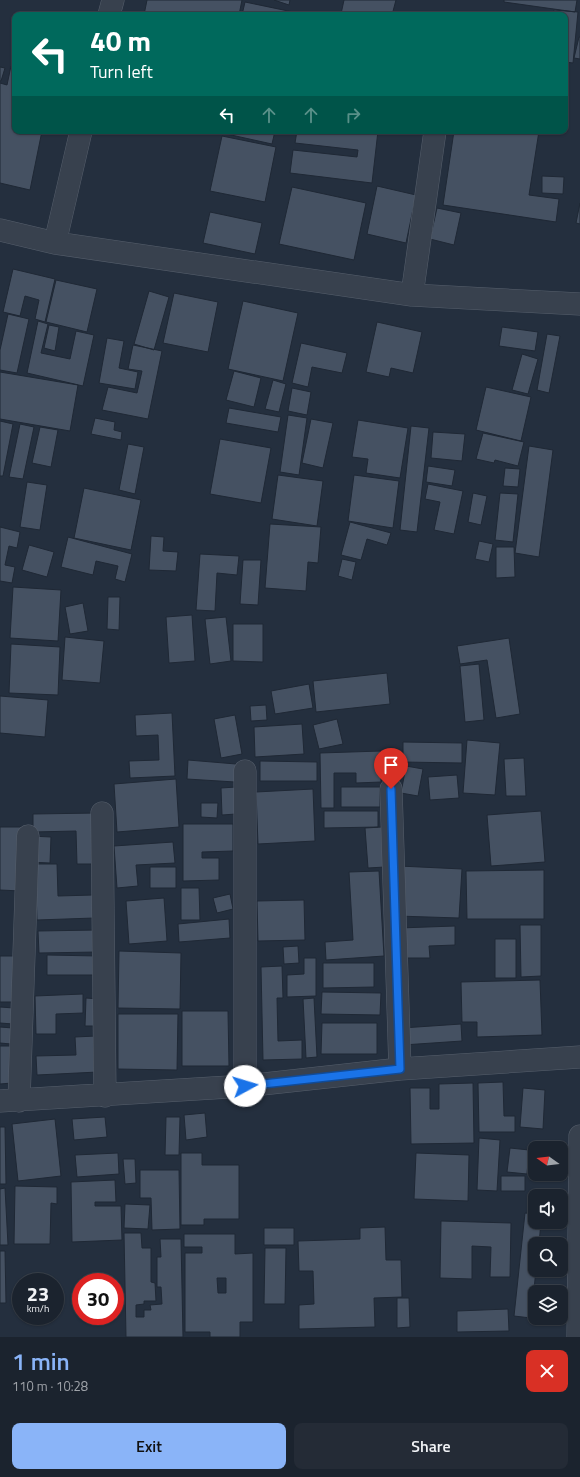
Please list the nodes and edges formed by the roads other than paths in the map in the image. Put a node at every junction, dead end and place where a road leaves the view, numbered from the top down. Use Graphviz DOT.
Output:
graph roads {
  1 [pos="112,0"];
  2 [pos="110,12"];
  3 [pos="80,134"];
  4 [pos="435,134"];
  5 [pos="0,230"];
  6 [pos="55,243"];
  7 [pos="412,295"];
  8 [pos="580,304"];
  9 [pos="245,771"];
  10 [pos="391,789"];
  11 [pos="102,813"];
  12 [pos="28,836"];
  13 [pos="580,1057"];
  14 [pos="400,1069"];
  15 [pos="245,1086"];
  16 [pos="105,1096"];
  17 [pos="10,1101"];
  18 [pos="580,1136"];
  19 [pos="578,1337"];
  1 -- 2 [label="street"];
  3 -- 6 [label="street"];
  4 -- 7 [label="street"];
  5 -- 6 [label="street"];
  6 -- 7 [label="street"];
  7 -- 8 [label="street"];
  9 -- 15 [label="street"];
  10 -- 14 [label="street"];
  11 -- 16 [label="street"];
  12 -- 17 [label="street"];
  13 -- 14 [label="street"];
  14 -- 15 [label="street"];
  15 -- 16 [label="street"];
  16 -- 17 [label="street"];
  18 -- 19 [label="street"];
}
